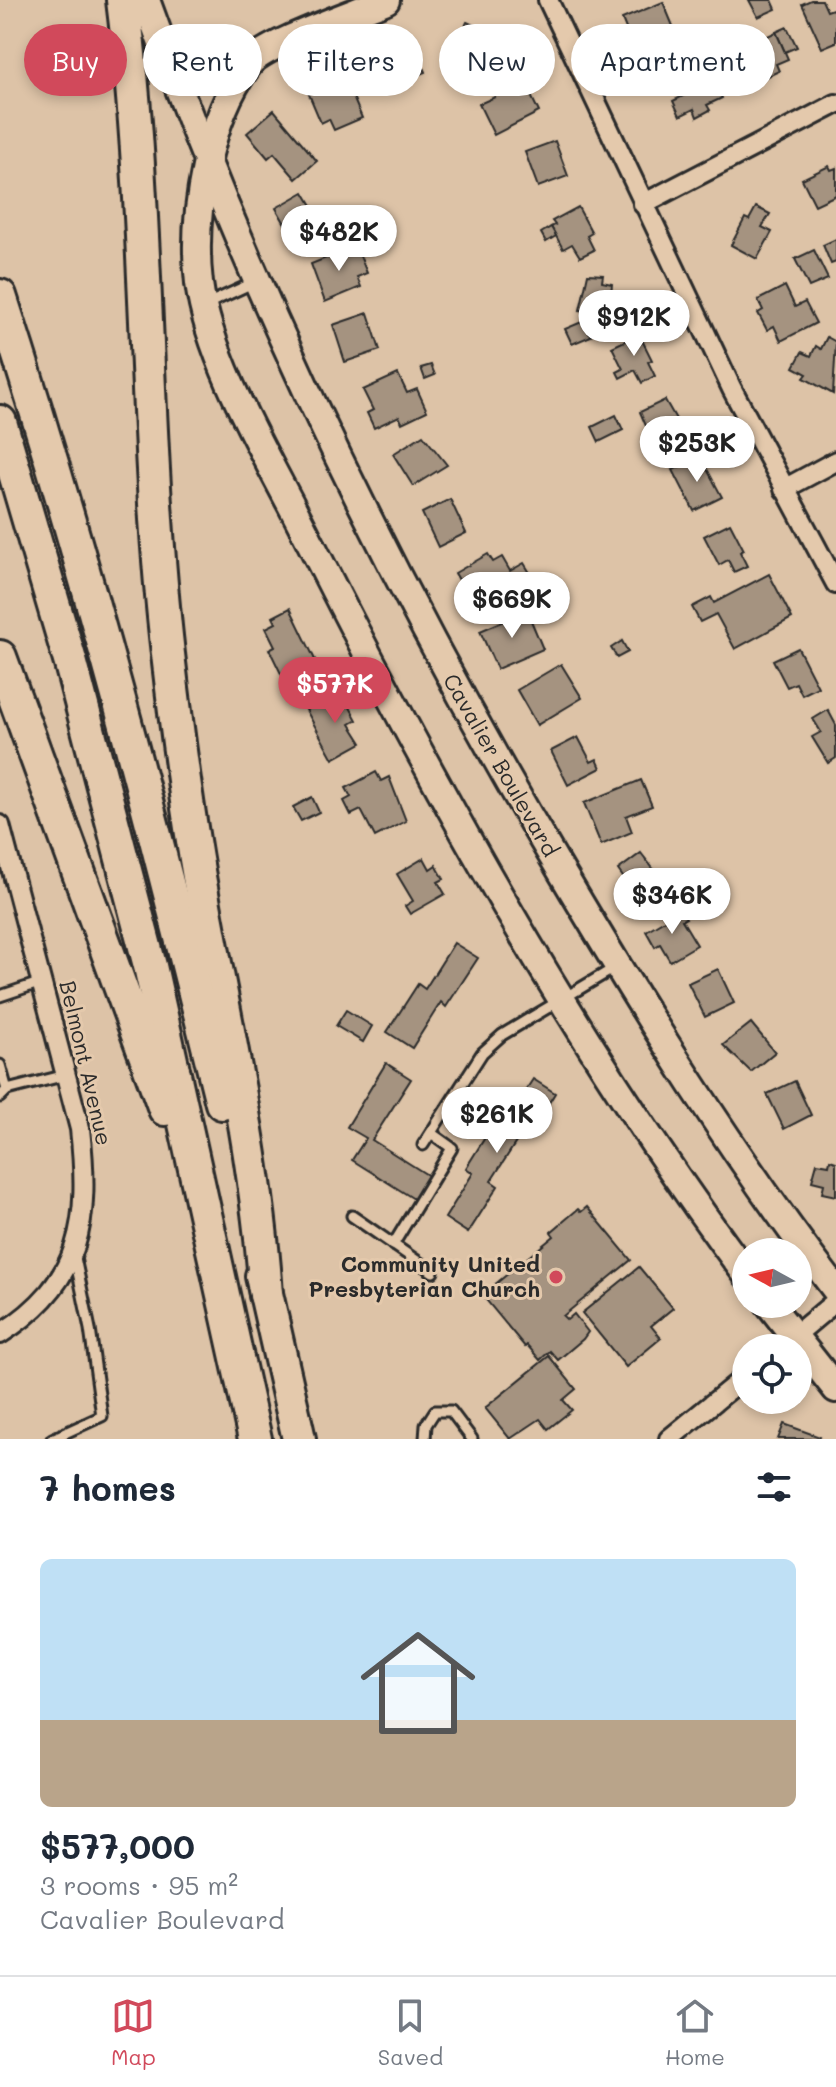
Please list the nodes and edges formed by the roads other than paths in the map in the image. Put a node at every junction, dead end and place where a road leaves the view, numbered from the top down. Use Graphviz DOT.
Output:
graph roads {
  1 [pos="123,0"];
  2 [pos="146,0"];
  3 [pos="386,0"];
  4 [pos="548,0"];
  5 [pos="154,24"];
  6 [pos="262,55"];
  7 [pos="181,96"];
  8 [pos="231,96"];
  9 [pos="836,104"];
  10 [pos="208,161"];
  11 [pos="643,204"];
  12 [pos="259,280"];
  13 [pos="0,296"];
  14 [pos="204,306"];
  15 [pos="0,422"];
  16 [pos="836,461"];
  17 [pos="784,489"];
  18 [pos="836,584"];
  19 [pos="0,657"];
  20 [pos="0,825"];
  21 [pos="617,966"];
  22 [pos="42,982"];
  23 [pos="0,996"];
  24 [pos="564,998"];
  25 [pos="0,1065"];
  26 [pos="66,1075"];
  27 [pos="3,1093"];
  28 [pos="431,1133"];
  29 [pos="423,1145"];
  30 [pos="198,1188"];
  31 [pos="352,1216"];
  32 [pos="393,1245"];
  33 [pos="74,1252"];
  34 [pos="732,1255"];
  35 [pos="433,1272"];
  36 [pos="836,1290"];
  37 [pos="266,1295"];
  38 [pos="836,1301"];
  39 [pos="0,1334"];
  40 [pos="796,1334"];
  41 [pos="812,1366"];
  42 [pos="732,1387"];
  43 [pos="836,1389"];
  44 [pos="52,1439"];
  45 [pos="255,1439"];
  46 [pos="299,1439"];
  47 [pos="425,1439"];
  48 [pos="472,1439"];
  49 [pos="669,1439"];
  1 -- 37 [label="highway"];
  2 -- 5 [label="main road, Cavalier Boulevard"];
  3 -- 6 [label="main road"];
  4 -- 11 [label="street"];
  7 -- 10 [label="main road, Cavalier Boulevard"];
  8 -- 10 [label="main road"];
  9 -- 11 [label="street"];
  10 -- 12 [label="main road, Cavalier Boulevard"];
  10 -- 14 [label="main road"];
  11 -- 17 [label="street"];
  12 -- 14 [label="lane"];
  12 -- 21 [label="main road, Cavalier Boulevard"];
  13 -- 37 [label="highway"];
  14 -- 24 [label="main road"];
  15 -- 30 [label="highway"];
  16 -- 17 [label="street"];
  17 -- 18 [label="street"];
  19 -- 30 [label="highway"];
  20 -- 22 [label="street, Belmont Avenue"];
  21 -- 24 [label="lane"];
  21 -- 36 [label="main road, Cavalier Boulevard"];
  22 -- 23 [label="lane"];
  22 -- 26 [label="street, Belmont Avenue"];
  24 -- 28 [label="lane"];
  24 -- 34 [label="main road"];
  25 -- 27 [label="lane"];
  26 -- 27 [label="lane"];
  26 -- 33 [label="street, Belmont Avenue"];
  28 -- 29 [label="lane"];
  28 -- 32 [label="lane"];
  30 -- 45 [label="highway"];
  31 -- 32 [label="lane"];
  32 -- 35 [label="lane"];
  33 -- 39 [label="street, Belmont Avenue"];
  33 -- 44 [label="lane"];
  37 -- 46 [label="highway"];
  38 -- 40 [label="street"];
  41 -- 43 [label="main road"];
  42 -- 49 [label="street"];
  47 -- 48 [label="lane"];
}
